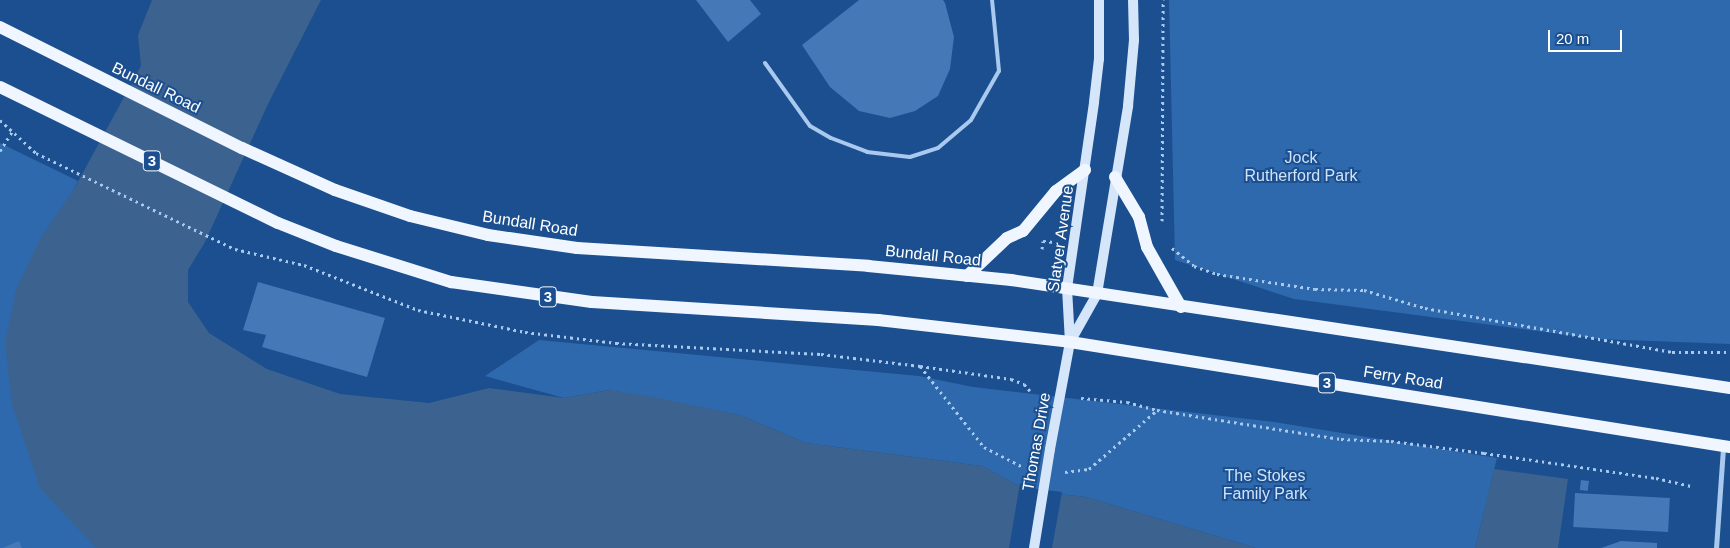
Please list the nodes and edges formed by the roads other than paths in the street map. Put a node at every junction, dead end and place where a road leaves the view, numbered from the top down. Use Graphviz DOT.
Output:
graph roads {
  1 [pos="992,0"];
  2 [pos="1099,0"];
  3 [pos="1133,0"];
  4 [pos="0,27"];
  5 [pos="765,63"];
  6 [pos="0,87"];
  7 [pos="1085,170"];
  8 [pos="1115,177"];
  9 [pos="967,276"];
  10 [pos="1066,288"];
  11 [pos="1097,294"];
  12 [pos="1181,307"];
  13 [pos="1070,342"];
  14 [pos="1730,388"];
  15 [pos="1727,447"];
  16 [pos="1034,548"];
  17 [pos="1716,548"];
  1 -- 5 [label="lane"];
  2 -- 7 [label="main road, Slatyer Avenue"];
  3 -- 8 [label="main road"];
  4 -- 9 [label="main road, Bundall Road"];
  6 -- 13 [label="main road, 3"];
  7 -- 9 [label="main road"];
  7 -- 10 [label="main road, Slatyer Avenue"];
  8 -- 11 [label="main road"];
  8 -- 12 [label="main road"];
  9 -- 10 [label="main road, Bundall Road"];
  10 -- 11 [label="main road, Bundall Road"];
  10 -- 13 [label="main road, Slatyer Avenue"];
  11 -- 12 [label="main road"];
  11 -- 13 [label="main road"];
  12 -- 14 [label="main road"];
  13 -- 15 [label="main road, Ferry Road / 3"];
  13 -- 16 [label="main road, Thomas Drive, bridge"];
  15 -- 17 [label="street"];
}
